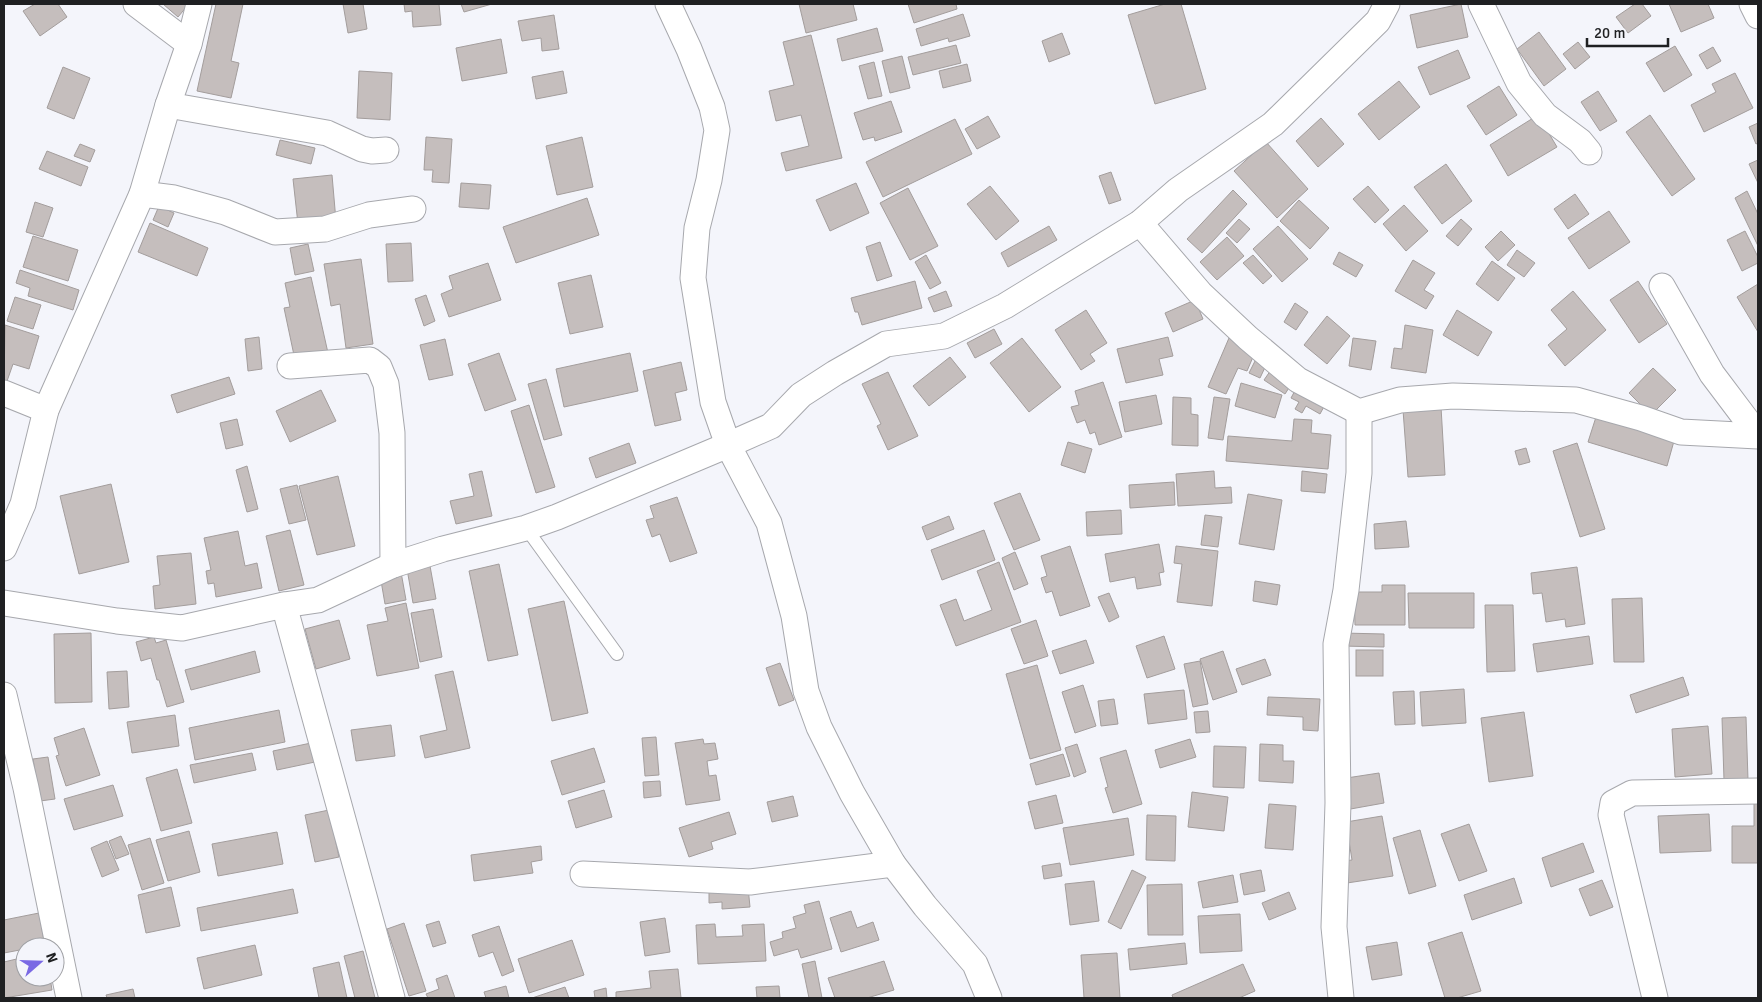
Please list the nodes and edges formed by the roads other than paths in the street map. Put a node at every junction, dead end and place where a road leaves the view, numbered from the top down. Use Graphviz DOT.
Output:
graph roads {
  1 [pos="136,4"];
  2 [pos="199,4"];
  3 [pos="668,4"];
  4 [pos="1387,4"];
  5 [pos="1481,4"];
  6 [pos="1752,4"];
  7 [pos="1758,16"];
  8 [pos="190,44"];
  9 [pos="168,105"];
  10 [pos="386,150"];
  11 [pos="1589,152"];
  12 [pos="142,194"];
  13 [pos="413,209"];
  14 [pos="1140,223"];
  15 [pos="1662,286"];
  16 [pos="290,366"];
  17 [pos="4,393"];
  18 [pos="46,410"];
  19 [pos="1360,412"];
  20 [pos="1758,436"];
  21 [pos="728,445"];
  22 [pos="526,528"];
  23 [pos="4,548"];
  24 [pos="392,565"];
  25 [pos="4,603"];
  26 [pos="284,605"];
  27 [pos="616,654"];
  28 [pos="4,695"];
  29 [pos="1758,792"];
  30 [pos="893,864"];
  31 [pos="583,874"];
  32 [pos="69,998"];
  33 [pos="392,998"];
  34 [pos="989,998"];
  35 [pos="1341,998"];
  36 [pos="1655,998"];
  1 -- 8 [label="street"];
  2 -- 8 [label="street"];
  3 -- 21 [label="street"];
  4 -- 14 [label="street"];
  5 -- 11 [label="street"];
  6 -- 7 [label="street"];
  8 -- 9 [label="street"];
  9 -- 10 [label="street"];
  9 -- 12 [label="street"];
  12 -- 13 [label="street"];
  12 -- 18 [label="street"];
  14 -- 19 [label="street"];
  14 -- 21 [label="street"];
  15 -- 20 [label="street"];
  16 -- 24 [label="street"];
  17 -- 18 [label="street"];
  18 -- 23 [label="street"];
  19 -- 20 [label="street"];
  19 -- 35 [label="street"];
  21 -- 22 [label="street"];
  21 -- 30 [label="street"];
  22 -- 24 [label="street"];
  22 -- 27 [label="lane"];
  24 -- 26 [label="street"];
  25 -- 26 [label="street"];
  26 -- 33 [label="street"];
  28 -- 32 [label="street"];
  29 -- 36 [label="street"];
  30 -- 31 [label="street"];
  30 -- 34 [label="street"];
}
